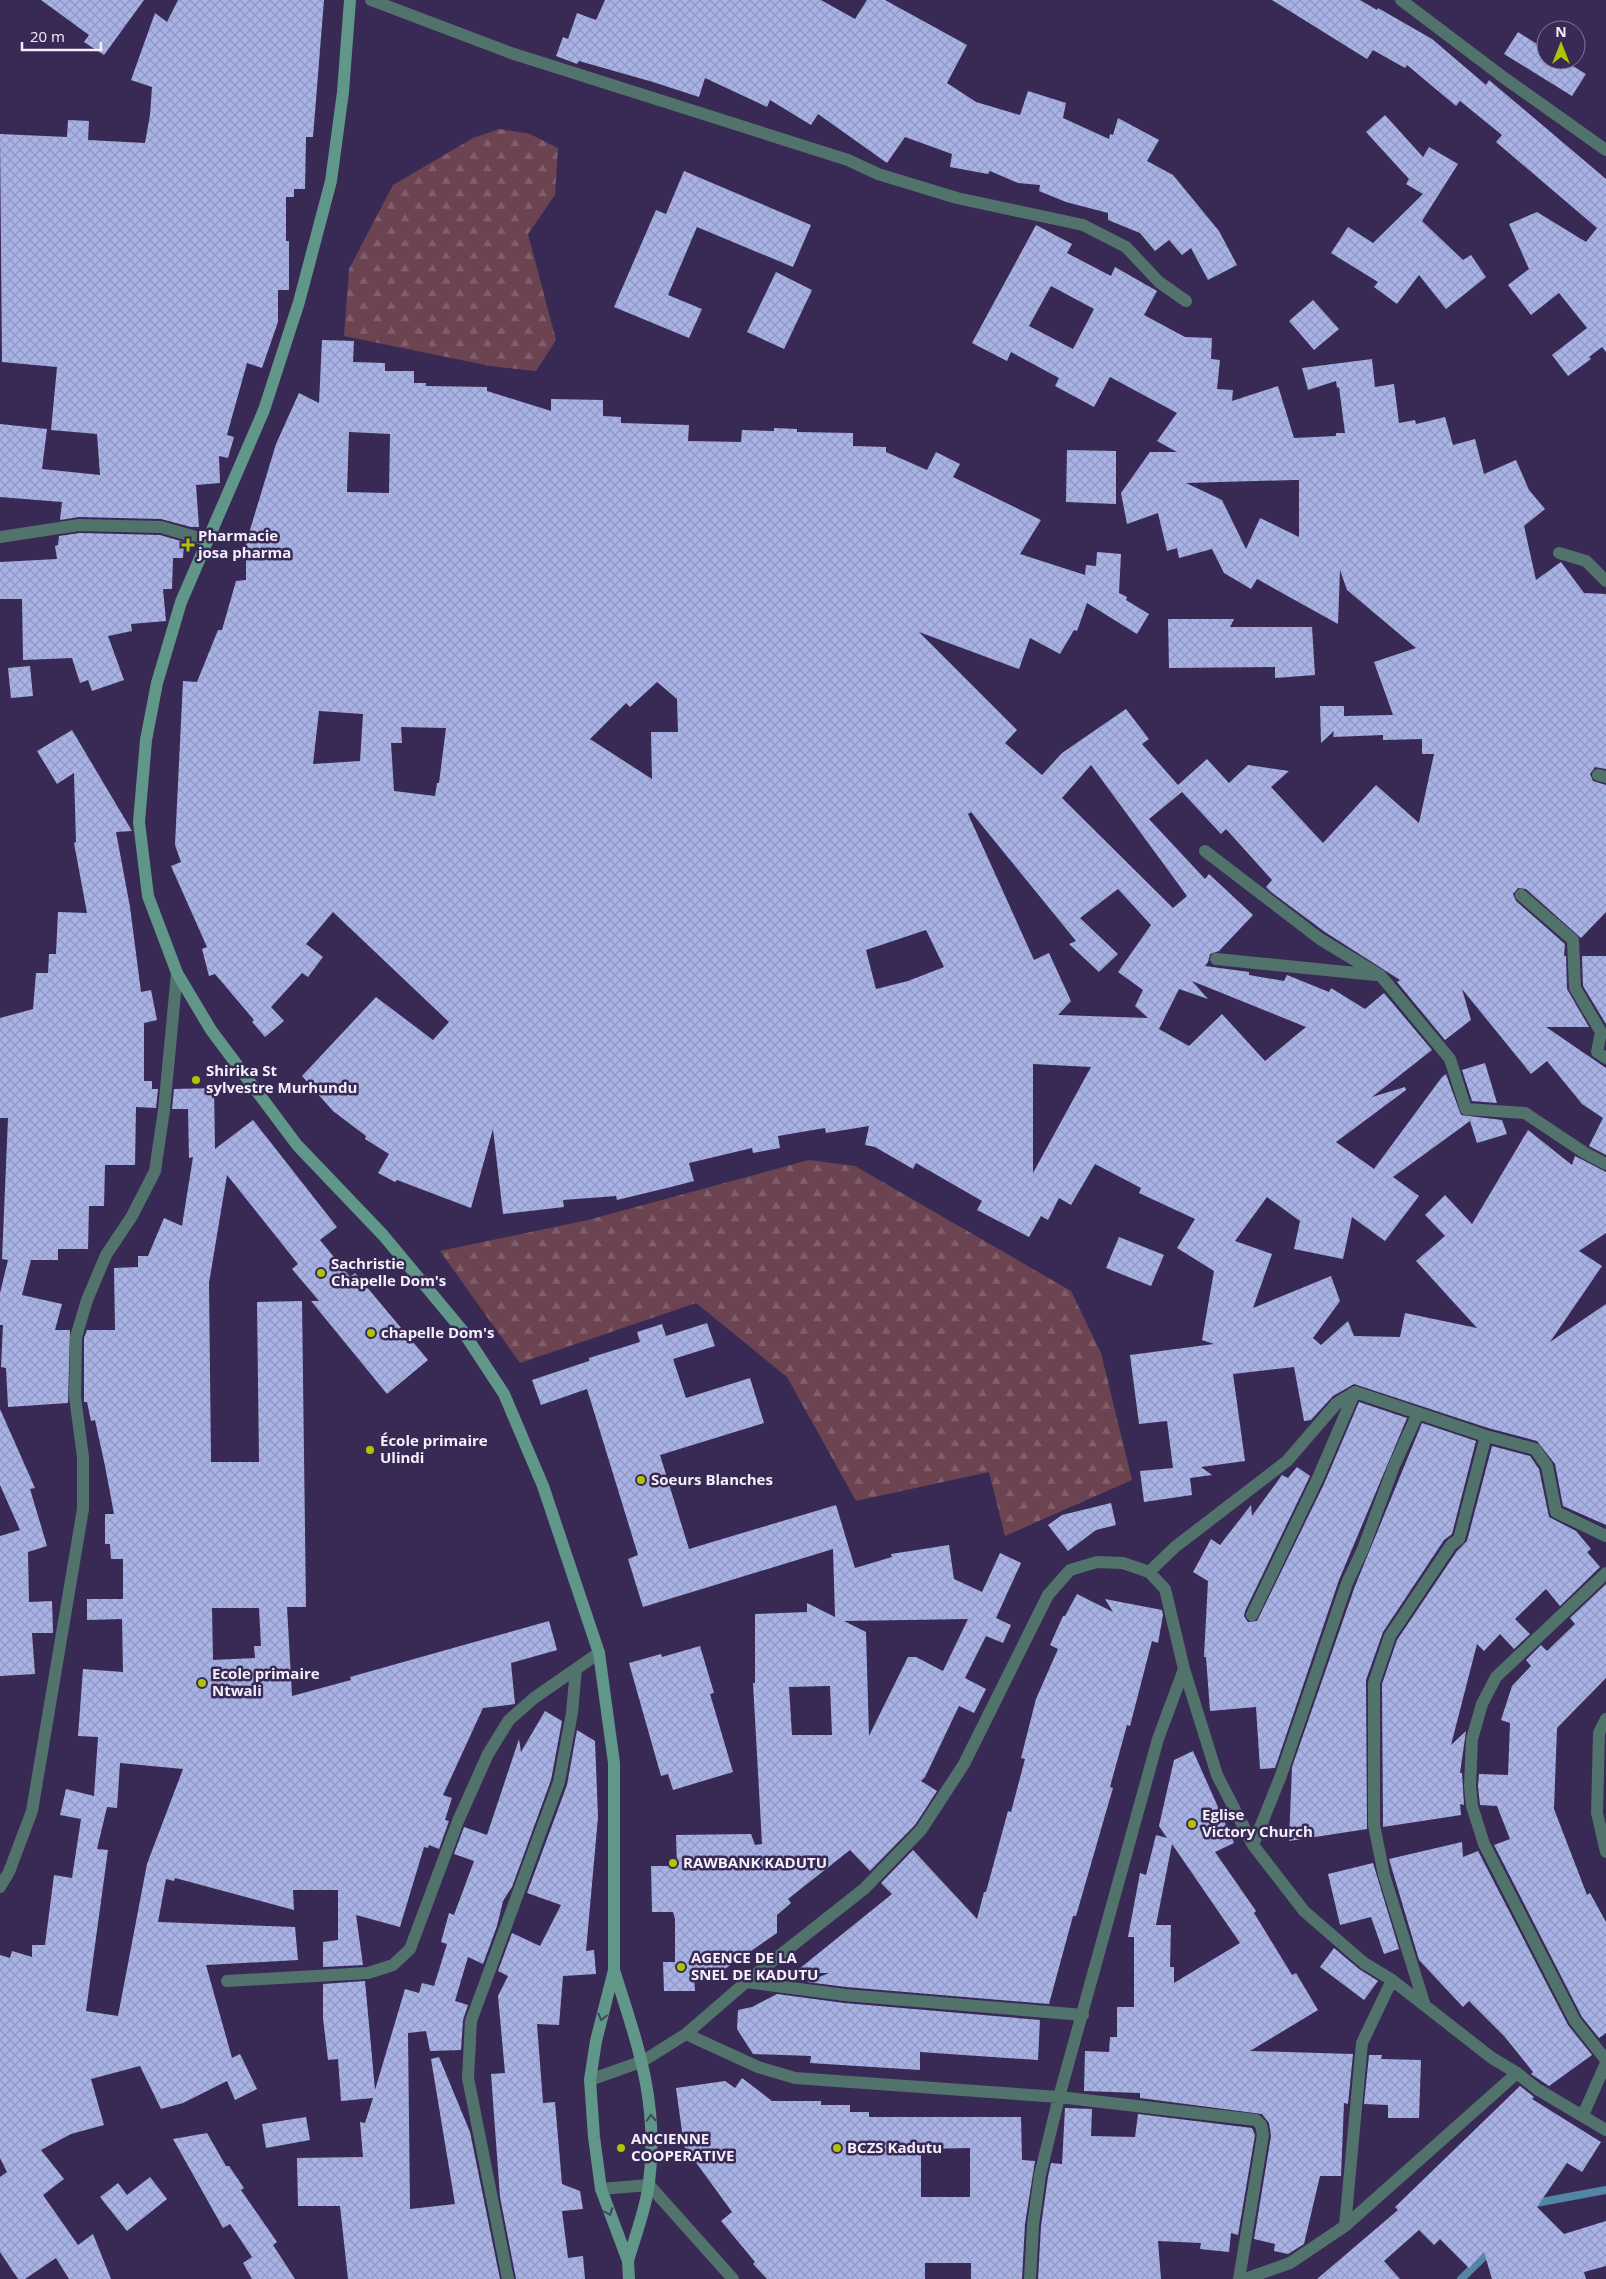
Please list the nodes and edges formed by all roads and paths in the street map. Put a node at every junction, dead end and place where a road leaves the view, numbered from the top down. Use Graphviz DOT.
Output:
graph roads {
  1 [pos="350,0"];
  2 [pos="371,0"];
  3 [pos="1401,0"];
  4 [pos="1606,150"];
  5 [pos="1186,301"];
  6 [pos="0,537"];
  7 [pos="206,540"];
  8 [pos="1559,553"];
  9 [pos="1606,581"];
  10 [pos="1205,852"];
  11 [pos="1521,894"];
  12 [pos="1216,959"];
  13 [pos="177,973"];
  14 [pos="1381,976"];
  15 [pos="1606,1058"];
  16 [pos="1606,1164"];
  17 [pos="1355,1392"];
  18 [pos="1418,1413"];
  19 [pos="1486,1436"];
  20 [pos="1606,1536"];
  21 [pos="1149,1572"];
  22 [pos="1606,1573"];
  23 [pos="1252,1615"];
  24 [pos="599,1654"];
  25 [pos="576,1669"];
  26 [pos="1184,1669"];
  27 [pos="1606,1720"];
  28 [pos="1253,1846"];
  29 [pos="1606,1852"];
  30 [pos="0,1887"];
  31 [pos="614,1970"];
  32 [pos="1392,1980"];
  33 [pos="227,1981"];
  34 [pos="746,1982"];
  35 [pos="1425,2006"];
  36 [pos="1083,2015"];
  37 [pos="686,2034"];
  38 [pos="643,2061"];
  39 [pos="1606,2061"];
  40 [pos="1517,2073"];
  41 [pos="590,2080"];
  42 [pos="1059,2097"];
  43 [pos="1583,2114"];
  44 [pos="1606,2130"];
  45 [pos="649,2185"];
  46 [pos="600,2189"];
  47 [pos="1345,2226"];
  48 [pos="628,2261"];
  49 [pos="508,2279"];
  50 [pos="629,2279"];
  51 [pos="733,2279"];
  52 [pos="1030,2279"];
  53 [pos="1239,2279"];
  54 [pos="1245,2279"];
  1 -- 7 [label="street"];
  2 -- 5 [label="street"];
  3 -- 4 [label="street"];
  6 -- 7 [label="street"];
  7 -- 13 [label="street"];
  8 -- 9 [label="street"];
  10 -- 14 [label="street"];
  11 -- 15 [label="street"];
  12 -- 14 [label="street"];
  13 -- 24 [label="street"];
  13 -- 30 [label="street"];
  14 -- 16 [label="street"];
  17 -- 18 [label="street"];
  17 -- 21 [label="street"];
  17 -- 23 [label="street"];
  18 -- 19 [label="street"];
  18 -- 28 [label="street"];
  19 -- 20 [label="street"];
  19 -- 35 [label="street"];
  21 -- 26 [label="street"];
  21 -- 34 [label="street"];
  22 -- 39 [label="street"];
  24 -- 25 [label="street"];
  24 -- 31 [label="street"];
  25 -- 33 [label="street"];
  25 -- 49 [label="street"];
  26 -- 28 [label="street"];
  26 -- 36 [label="street"];
  27 -- 29 [label="street"];
  28 -- 32 [label="street"];
  31 -- 38 [label="street"];
  31 -- 41 [label="street, one-way"];
  32 -- 35 [label="street"];
  32 -- 47 [label="street"];
  34 -- 36 [label="street"];
  34 -- 37 [label="street"];
  35 -- 40 [label="street"];
  36 -- 42 [label="street"];
  37 -- 38 [label="street"];
  37 -- 42 [label="street"];
  38 -- 41 [label="street"];
  45 -- 38 [label="street, one-way"];
  39 -- 43 [label="street"];
  40 -- 43 [label="street"];
  40 -- 47 [label="street"];
  41 -- 46 [label="street"];
  42 -- 52 [label="street"];
  42 -- 53 [label="street"];
  43 -- 44 [label="street"];
  45 -- 46 [label="street"];
  45 -- 48 [label="street"];
  45 -- 51 [label="street"];
  46 -- 48 [label="street, one-way"];
  47 -- 54 [label="street"];
  48 -- 50 [label="street"];
}
